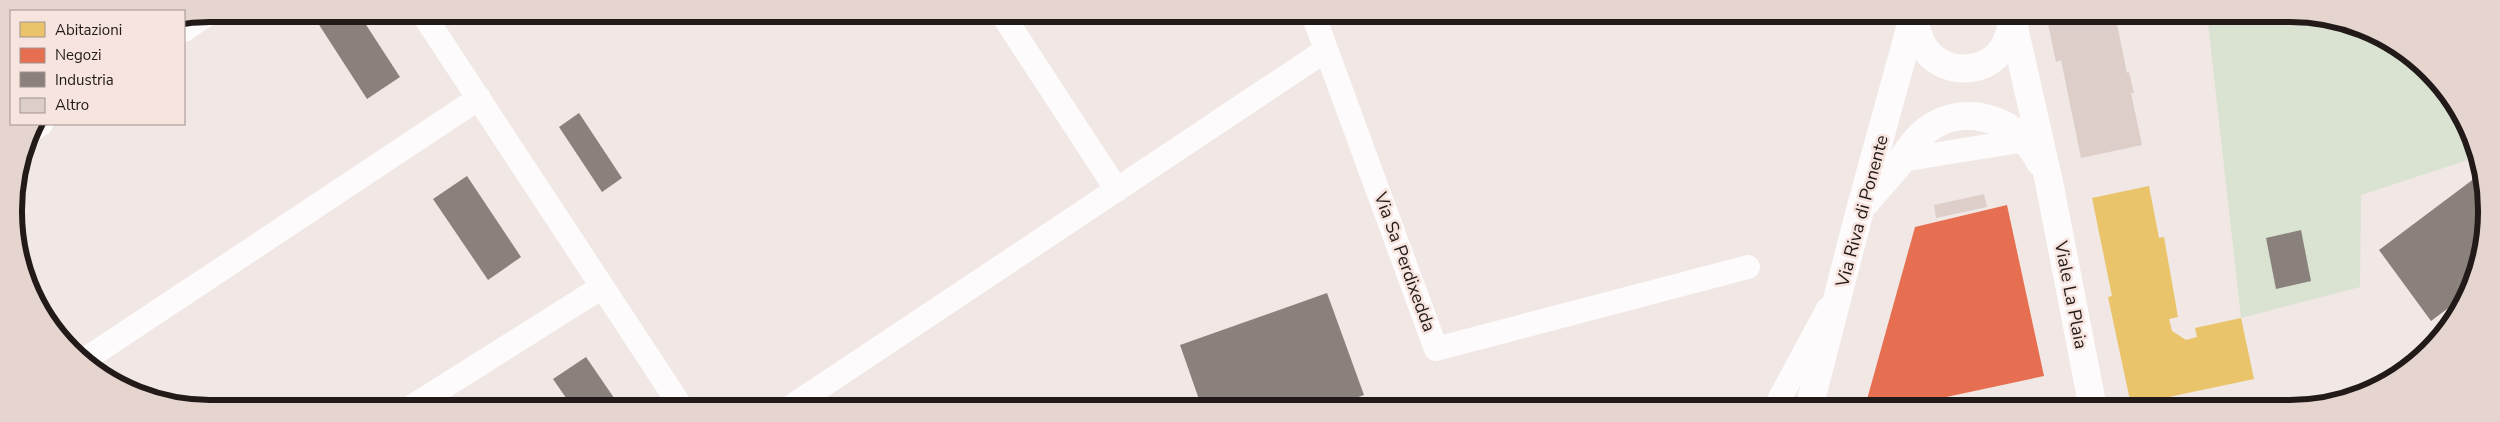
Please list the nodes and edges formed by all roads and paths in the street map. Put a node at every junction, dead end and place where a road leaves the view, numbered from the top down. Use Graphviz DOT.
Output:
graph roads {
  1 [pos="428,22"];
  2 [pos="1009,22"];
  3 [pos="1316,22"];
  4 [pos="1911,22"];
  5 [pos="1915,22"];
  6 [pos="2011,22"];
  7 [pos="2013,22"];
  8 [pos="1326,50"];
  9 [pos="479,98"];
  10 [pos="2049,182"];
  11 [pos="1117,190"];
  12 [pos="1860,210"];
  13 [pos="1748,267"];
  14 [pos="1842,284"];
  15 [pos="602,286"];
  16 [pos="90,356"];
  17 [pos="423,400"];
  18 [pos="677,400"];
  19 [pos="801,400"];
  20 [pos="1779,400"];
  21 [pos="1811,400"];
  22 [pos="2091,400"];
  1 -- 9 [label="lane"];
  2 -- 11 [label="lane"];
  3 -- 8 [label="lane, Via Sa Perdixedda"];
  4 -- 12 [label="main road, Via Riva di Ponente"];
  5 -- 6 [label="main road"];
  7 -- 10 [label="main road, Viale La Plaia"];
  8 -- 11 [label="lane"];
  8 -- 13 [label="lane, Via Sa Perdixedda"];
  9 -- 15 [label="lane"];
  9 -- 16 [label="lane"];
  10 -- 12 [label="main road, Viale La Plaia"];
  10 -- 22 [label="main road, Viale La Plaia"];
  11 -- 19 [label="lane"];
  12 -- 14 [label="main road, Via Riva di Ponente"];
  14 -- 20 [label="lane"];
  14 -- 21 [label="main road, Via Riva di Ponente"];
  15 -- 17 [label="lane"];
  15 -- 18 [label="lane"];
}
